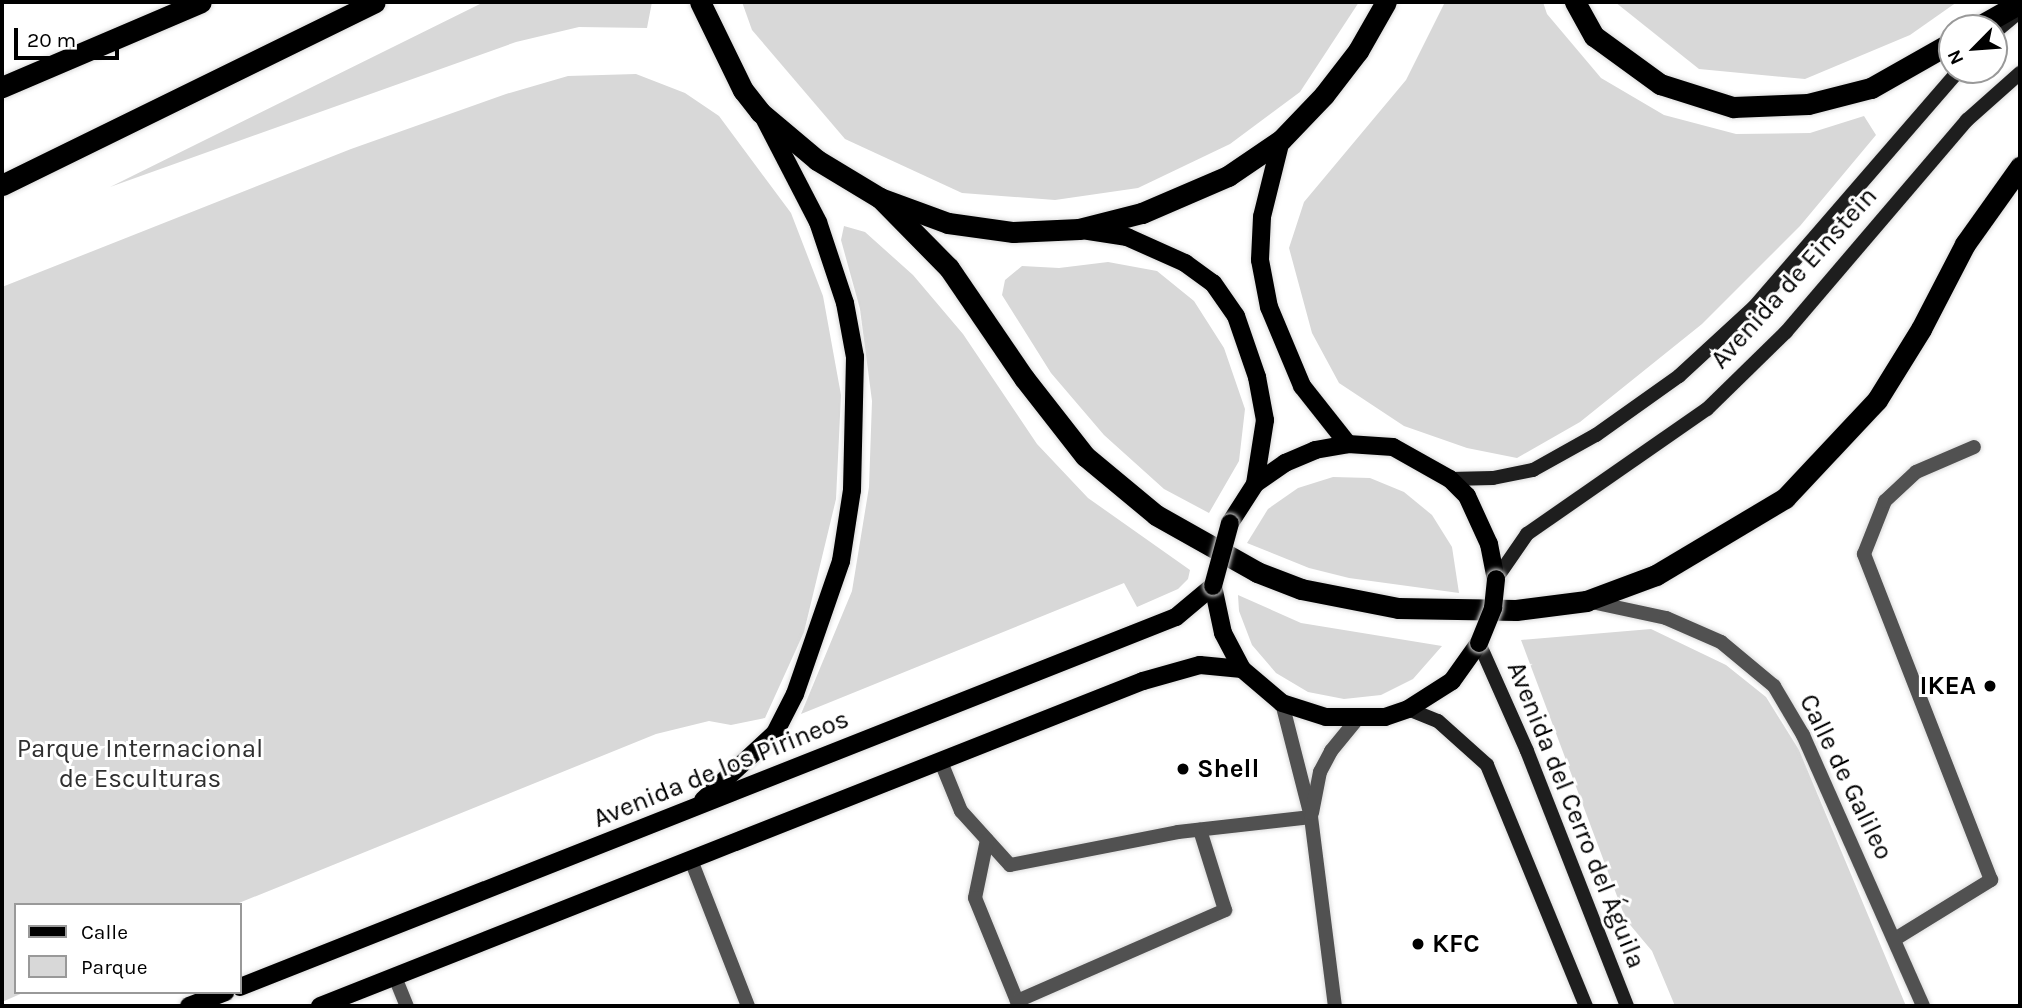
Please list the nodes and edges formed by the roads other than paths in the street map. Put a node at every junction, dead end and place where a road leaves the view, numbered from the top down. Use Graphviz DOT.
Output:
graph roads {
  1 [pos="201,2"];
  2 [pos="375,2"];
  3 [pos="700,2"];
  4 [pos="1386,2"];
  5 [pos="1575,2"];
  6 [pos="2020,3"];
  7 [pos="2001,14"];
  8 [pos="1938,50"];
  9 [pos="2020,73"];
  10 [pos="1947,84"];
  11 [pos="2,87"];
  12 [pos="760,112"];
  13 [pos="1281,140"];
  14 [pos="2020,167"];
  15 [pos="2,186"];
  16 [pos="880,198"];
  17 [pos="1079,229"];
  18 [pos="1348,444"];
  19 [pos="1974,447"];
  20 [pos="1450,479"];
  21 [pos="1255,484"];
  22 [pos="1496,579"];
  23 [pos="1213,586"];
  24 [pos="1586,601"];
  25 [pos="1479,643"];
  26 [pos="1242,669"];
  27 [pos="1282,703"];
  28 [pos="1408,709"];
  29 [pos="1358,718"];
  30 [pos="941,762"];
  31 [pos="695,807"];
  32 [pos="1311,817"];
  33 [pos="1200,830"];
  34 [pos="987,840"];
  35 [pos="691,860"];
  36 [pos="1895,939"];
  37 [pos="395,977"];
  38 [pos="242,986"];
  39 [pos="220,994"];
  40 [pos="189,1006"];
  41 [pos="320,1006"];
  42 [pos="407,1006"];
  43 [pos="748,1006"];
  44 [pos="1335,1006"];
  45 [pos="1586,1006"];
  46 [pos="1627,1006"];
  47 [pos="1923,1006"];
  1 -- 11 [label="highway"];
  2 -- 15 [label="highway"];
  3 -- 12 [label="highway"];
  4 -- 13 [label="highway"];
  5 -- 8 [label="highway"];
  6 -- 7 [label="highway"];
  9 -- 22 [label="street, Avenida de Einstein"];
  10 -- 20 [label="street, Avenida de Einstein"];
  12 -- 16 [label="highway"];
  12 -- 31 [label="main road"];
  13 -- 17 [label="highway"];
  13 -- 18 [label="main road"];
  14 -- 24 [label="highway"];
  16 -- 17 [label="highway"];
  16 -- 24 [label="highway"];
  17 -- 21 [label="main road"];
  18 -- 20 [label="main road"];
  18 -- 21 [label="main road"];
  19 -- 36 [label="street"];
  20 -- 22 [label="main road"];
  21 -- 23 [label="main road, bridge"];
  22 -- 25 [label="main road, bridge"];
  23 -- 26 [label="main road"];
  23 -- 31 [label="main road, Avenida de los Pirineos"];
  24 -- 36 [label="street, Calle de Galileo"];
  25 -- 28 [label="main road"];
  25 -- 46 [label="street, Avenida del Cerro del Águila"];
  26 -- 27 [label="main road"];
  26 -- 30 [label="main road"];
  27 -- 29 [label="main road"];
  27 -- 32 [label="street"];
  28 -- 29 [label="main road"];
  28 -- 45 [label="street"];
  29 -- 32 [label="street"];
  30 -- 34 [label="street"];
  30 -- 35 [label="main road"];
  31 -- 38 [label="main road, Avenida de los Pirineos"];
  32 -- 33 [label="street"];
  32 -- 44 [label="street"];
  33 -- 34 [label="street"];
  33 -- 34 [label="street"];
  35 -- 37 [label="main road"];
  35 -- 43 [label="street"];
  36 -- 47 [label="street, Calle de Galileo"];
  37 -- 41 [label="main road"];
  37 -- 42 [label="street"];
  39 -- 40 [label="main road"];
}
